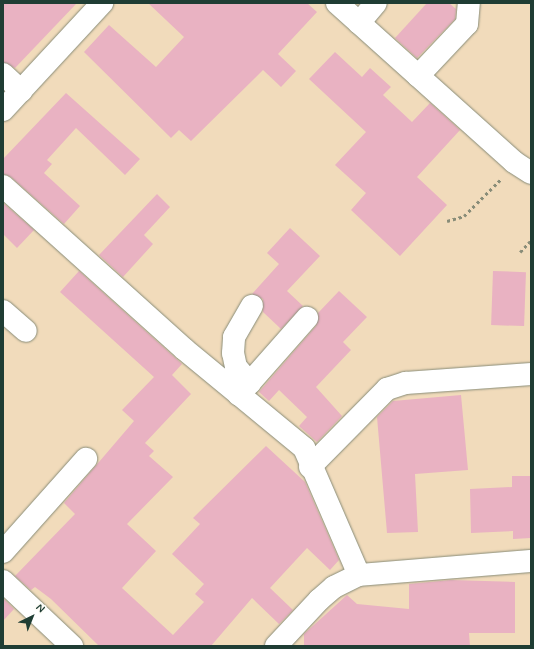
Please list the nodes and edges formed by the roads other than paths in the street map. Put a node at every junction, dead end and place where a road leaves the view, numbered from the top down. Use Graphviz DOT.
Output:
graph roads {
  1 [pos="102,3"];
  2 [pos="337,3"];
  3 [pos="376,3"];
  4 [pos="469,3"];
  5 [pos="359,23"];
  6 [pos="3,74"];
  7 [pos="418,76"];
  8 [pos="21,91"];
  9 [pos="3,110"];
  10 [pos="522,167"];
  11 [pos="3,186"];
  12 [pos="252,306"];
  13 [pos="3,311"];
  14 [pos="307,318"];
  15 [pos="26,331"];
  16 [pos="531,374"];
  17 [pos="244,389"];
  18 [pos="86,459"];
  19 [pos="310,467"];
  20 [pos="3,552"];
  21 [pos="531,561"];
  22 [pos="360,575"];
  23 [pos="3,581"];
  24 [pos="72,646"];
  25 [pos="276,646"];
  1 -- 8 [label="street"];
  2 -- 5 [label="street"];
  3 -- 5 [label="street"];
  4 -- 7 [label="street"];
  5 -- 7 [label="street"];
  6 -- 8 [label="street"];
  7 -- 10 [label="street"];
  8 -- 9 [label="street"];
  11 -- 17 [label="street"];
  12 -- 17 [label="street"];
  13 -- 15 [label="street"];
  14 -- 17 [label="street"];
  16 -- 19 [label="street"];
  17 -- 19 [label="street"];
  18 -- 20 [label="street"];
  19 -- 22 [label="street"];
  21 -- 22 [label="street"];
  22 -- 25 [label="street"];
  23 -- 24 [label="street"];
}
